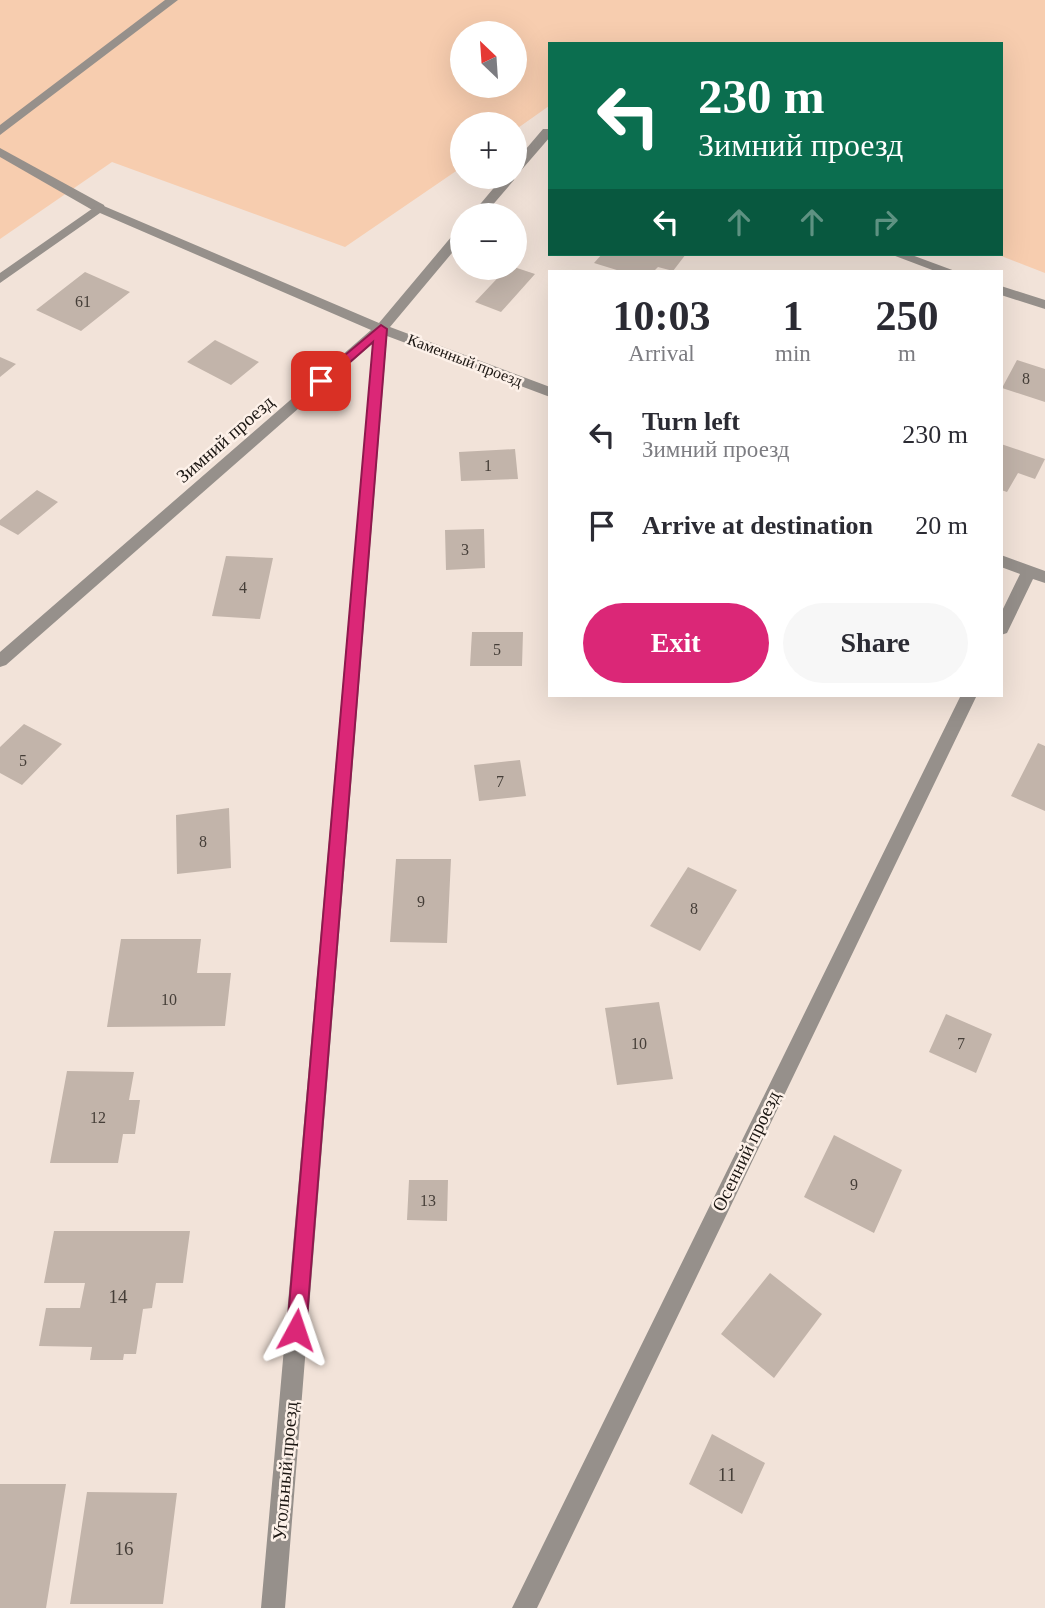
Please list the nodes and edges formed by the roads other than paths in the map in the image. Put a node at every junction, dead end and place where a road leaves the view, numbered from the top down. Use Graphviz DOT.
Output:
graph roads {
  1 [pos="172,0"];
  2 [pos="0,131"];
  3 [pos="548,133"];
  4 [pos="0,152"];
  5 [pos="527,156"];
  6 [pos="499,189"];
  7 [pos="487,203"];
  8 [pos="99,208"];
  9 [pos="450,247"];
  10 [pos="903,256"];
  11 [pos="945,270"];
  12 [pos="0,279"];
  13 [pos="1003,291"];
  14 [pos="1045,305"];
  15 [pos="381,329"];
  16 [pos="548,391"];
  17 [pos="1003,562"];
  18 [pos="1037,575"];
  19 [pos="1003,626"];
  20 [pos="0,661"];
  21 [pos="968,697"];
  22 [pos="273,1608"];
  23 [pos="524,1608"];
  1 -- 2 [label="street"];
  3 -- 5 [label="street"];
  4 -- 8 [label="street, Каменный проезд"];
  6 -- 7 [label="street"];
  8 -- 12 [label="street"];
  8 -- 15 [label="street, Каменный проезд"];
  9 -- 15 [label="street, Зимний проезд"];
  10 -- 11 [label="street"];
  13 -- 14 [label="street"];
  15 -- 16 [label="street, Каменный проезд"];
  15 -- 20 [label="street, Зимний проезд"];
  15 -- 22 [label="street, Угольный проезд"];
  17 -- 18 [label="street"];
  18 -- 19 [label="street"];
  21 -- 23 [label="street, Осенний проезд"];
}
